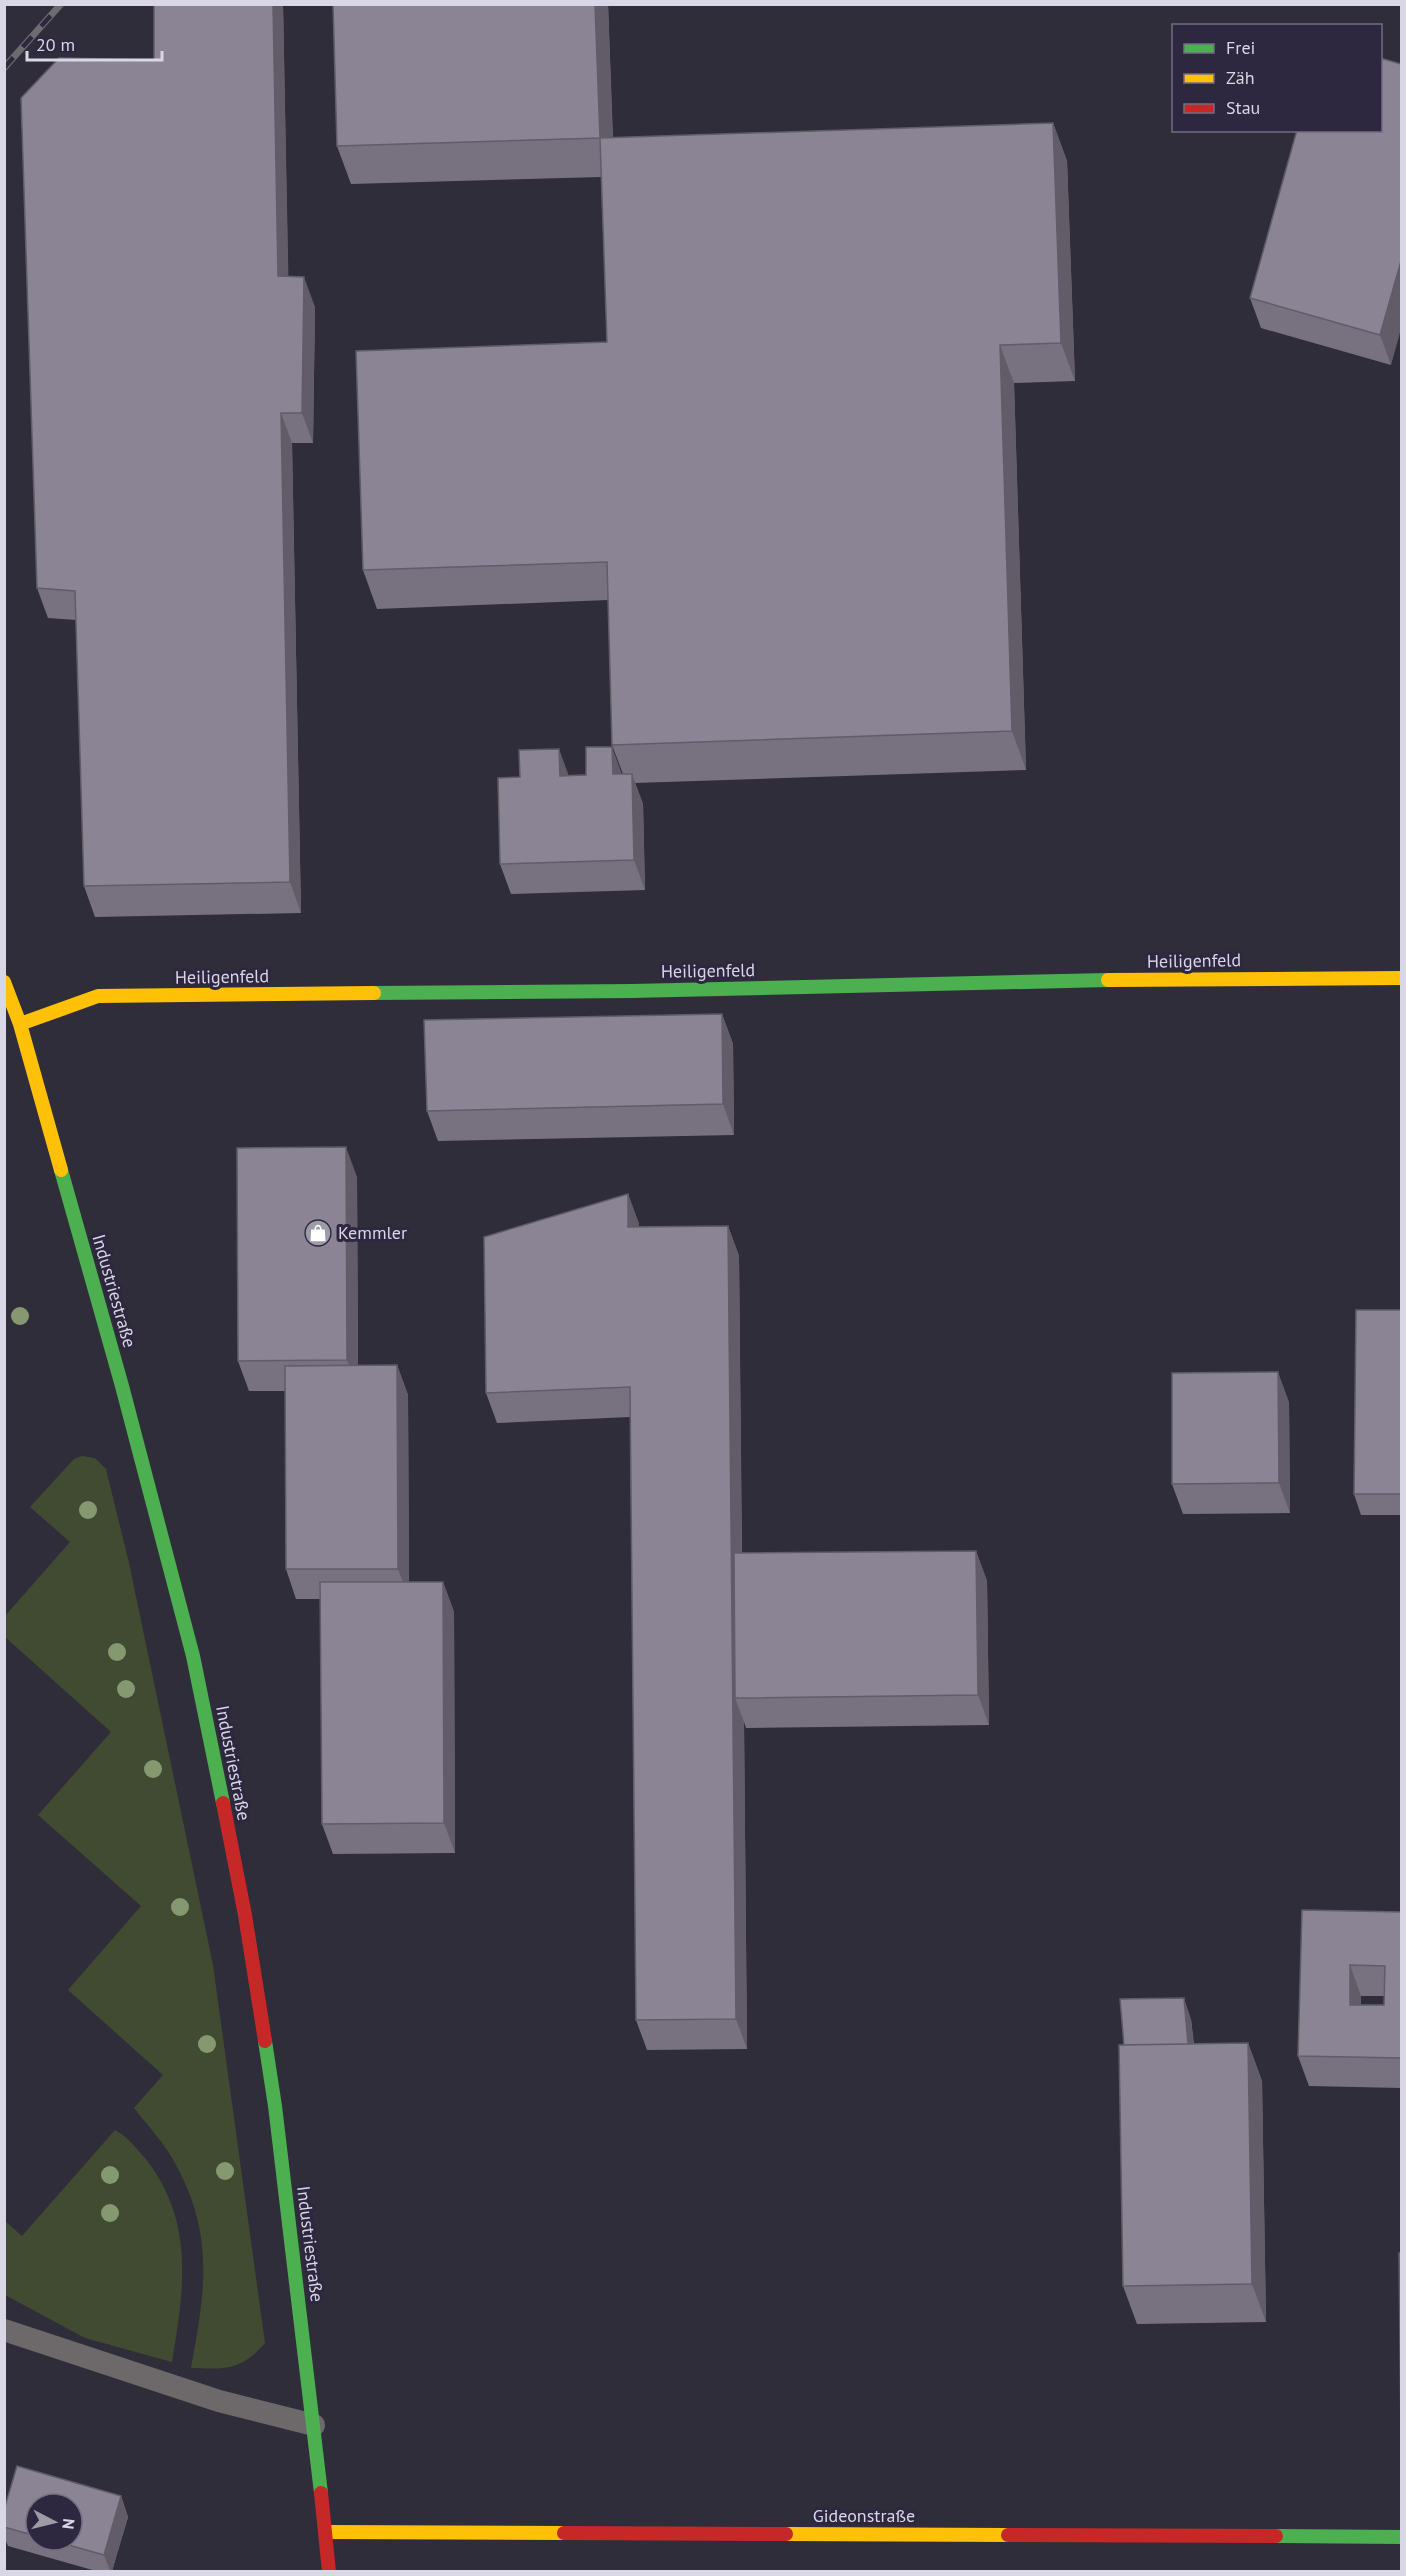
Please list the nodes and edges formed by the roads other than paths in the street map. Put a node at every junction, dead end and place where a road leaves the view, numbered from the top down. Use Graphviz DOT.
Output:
graph roads {
  1 [pos="1401,978"];
  2 [pos="4,982"];
  3 [pos="21,1024"];
  4 [pos="4,2330"];
  5 [pos="314,2425"];
  6 [pos="326,2532"];
  7 [pos="1401,2537"];
  8 [pos="329,2571"];
  1 -- 3 [label="street, Heiligenfeld"];
  2 -- 3 [label="street, Industriestraße"];
  3 -- 5 [label="street, Industriestraße"];
  4 -- 5 [label="lane"];
  5 -- 6 [label="street, Industriestraße"];
  6 -- 7 [label="street, Gideonstraße"];
  6 -- 8 [label="street, Industriestraße"];
}
